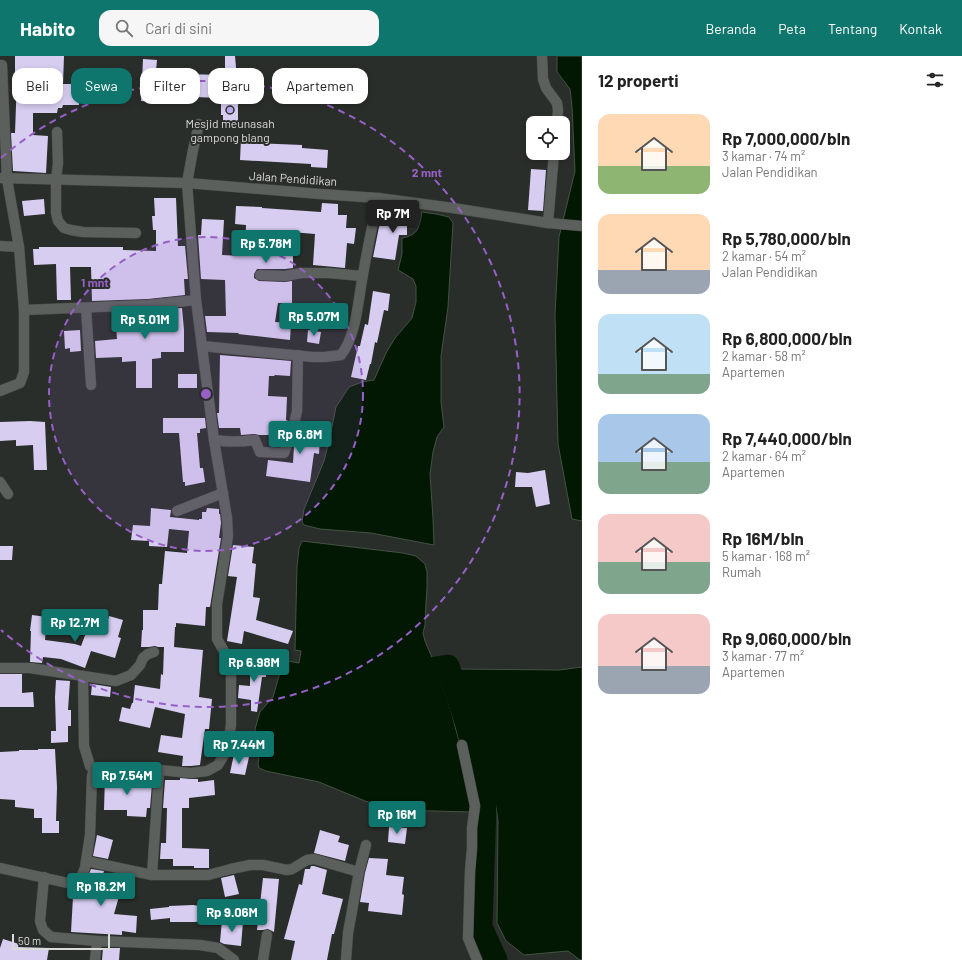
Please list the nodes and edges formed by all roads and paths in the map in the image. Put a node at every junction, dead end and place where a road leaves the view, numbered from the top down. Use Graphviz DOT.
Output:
graph roads {
  1 [pos="542,56"];
  2 [pos="2,62"];
  3 [pos="558,116"];
  4 [pos="199,124"];
  5 [pos="58,132"];
  6 [pos="554,160"];
  7 [pos="3,178"];
  8 [pos="56,180"];
  9 [pos="187,183"];
  10 [pos="378,198"];
  11 [pos="552,223"];
  12 [pos="582,226"];
  13 [pos="136,233"];
  14 [pos="0,246"];
  15 [pos="19,247"];
  16 [pos="260,275"];
  17 [pos="362,276"];
  18 [pos="196,300"];
  19 [pos="86,308"];
  20 [pos="24,310"];
  21 [pos="202,346"];
  22 [pos="298,355"];
  23 [pos="91,384"];
  24 [pos="0,391"];
  25 [pos="214,440"];
  26 [pos="0,482"];
  27 [pos="223,493"];
  28 [pos="8,494"];
  29 [pos="177,511"];
  30 [pos="154,652"];
  31 [pos="0,668"];
  32 [pos="83,676"];
  33 [pos="462,745"];
  34 [pos="94,770"];
  35 [pos="159,770"];
  36 [pos="366,845"];
  37 [pos="86,861"];
  38 [pos="0,868"];
  39 [pos="359,872"];
  40 [pos="152,875"];
  41 [pos="44,877"];
  42 [pos="267,935"];
  43 [pos="97,941"];
  44 [pos="96,960"];
  45 [pos="234,960"];
  46 [pos="262,960"];
  47 [pos="346,960"];
  48 [pos="477,960"];
  1 -- 3 [label="street"];
  2 -- 7 [label="street"];
  4 -- 9 [label="street"];
  5 -- 8 [label="street"];
  6 -- 11 [label="street"];
  7 -- 8 [label="street, Jalan Pendidikan"];
  7 -- 15 [label="street"];
  8 -- 9 [label="street, Jalan Pendidikan"];
  8 -- 13 [label="street"];
  9 -- 10 [label="street, Jalan Pendidikan"];
  9 -- 18 [label="street"];
  10 -- 11 [label="street, Jalan Pendidikan"];
  10 -- 17 [label="street"];
  11 -- 12 [label="street, Jalan Pendidikan"];
  14 -- 15 [label="street"];
  15 -- 20 [label="street"];
  16 -- 17 [label="street"];
  17 -- 22 [label="street"];
  18 -- 19 [label="street"];
  18 -- 21 [label="street"];
  19 -- 20 [label="street"];
  19 -- 23 [label="street"];
  20 -- 24 [label="street"];
  21 -- 22 [label="street"];
  21 -- 25 [label="street"];
  22 -- 25 [label="street"];
  25 -- 27 [label="street"];
  26 -- 28 [label="street"];
  27 -- 29 [label="street"];
  27 -- 35 [label="street"];
  30 -- 32 [label="street"];
  31 -- 32 [label="street"];
  32 -- 34 [label="street"];
  33 -- 48 [label="street"];
  34 -- 35 [label="street"];
  34 -- 37 [label="street"];
  35 -- 40 [label="street"];
  36 -- 39 [label="street"];
  37 -- 40 [label="street"];
  37 -- 41 [label="street"];
  38 -- 41 [label="street"];
  39 -- 40 [label="street"];
  39 -- 47 [label="street"];
  41 -- 43 [label="street"];
  42 -- 46 [label="street"];
  43 -- 44 [label="street"];
  43 -- 45 [label="street"];
}
